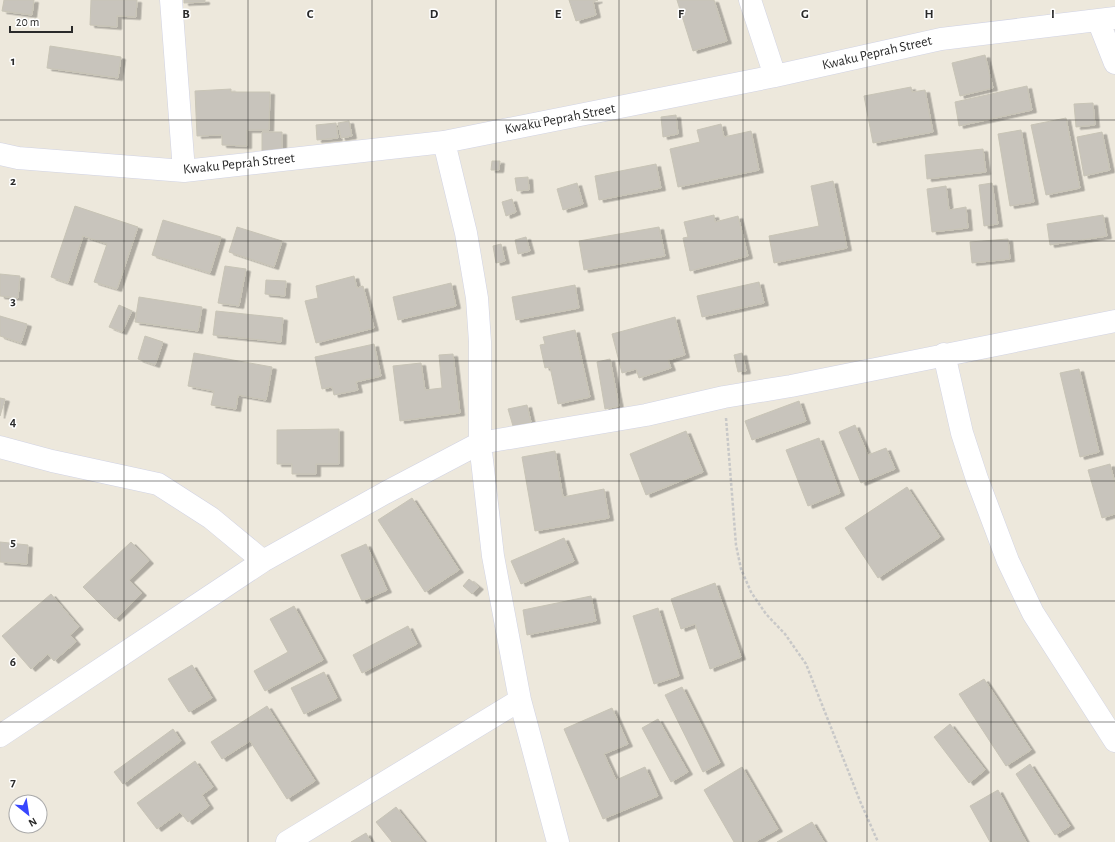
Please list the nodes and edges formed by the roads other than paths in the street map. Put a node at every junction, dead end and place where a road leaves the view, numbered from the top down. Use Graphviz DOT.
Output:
graph roads {
  1 [pos="171,0"];
  2 [pos="750,0"];
  3 [pos="1107,19"];
  4 [pos="1115,63"];
  5 [pos="775,76"];
  6 [pos="444,142"];
  7 [pos="0,154"];
  8 [pos="184,171"];
  9 [pos="1115,321"];
  10 [pos="944,354"];
  11 [pos="480,443"];
  12 [pos="0,447"];
  13 [pos="263,561"];
  14 [pos="520,700"];
  15 [pos="0,736"];
  16 [pos="1115,741"];
  17 [pos="287,842"];
  18 [pos="558,842"];
  1 -- 8 [label="street"];
  2 -- 5 [label="street"];
  3 -- 4 [label="street"];
  3 -- 5 [label="street, Kwaku Peprah Street"];
  5 -- 6 [label="street, Kwaku Peprah Street"];
  6 -- 8 [label="street, Kwaku Peprah Street"];
  6 -- 11 [label="street"];
  7 -- 8 [label="street, Kwaku Peprah Street"];
  9 -- 10 [label="street"];
  10 -- 11 [label="street"];
  10 -- 16 [label="street"];
  11 -- 13 [label="street"];
  11 -- 14 [label="street"];
  12 -- 13 [label="street"];
  13 -- 15 [label="street"];
  14 -- 17 [label="street"];
  14 -- 18 [label="street"];
}
